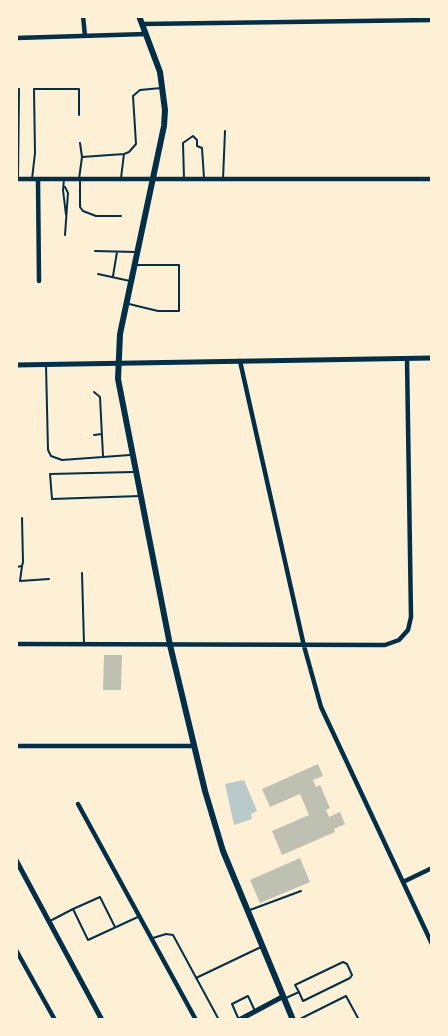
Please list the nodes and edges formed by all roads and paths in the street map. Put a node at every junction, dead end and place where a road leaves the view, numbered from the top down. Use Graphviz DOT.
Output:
graph roads {
  1 [pos="83,16"];
  2 [pos="139,16"];
  3 [pos="432,20"];
  4 [pos="142,24"];
  5 [pos="146,34"];
  6 [pos="85,36"];
  7 [pos="16,38"];
  8 [pos="163,88"];
  9 [pos="16,89"];
  10 [pos="79,115"];
  11 [pos="18,118"];
  12 [pos="225,131"];
  13 [pos="80,143"];
  14 [pos="124,154"];
  15 [pos="82,157"];
  16 [pos="17,179"];
  17 [pos="35,179"];
  18 [pos="64,179"];
  19 [pos="79,179"];
  20 [pos="121,179"];
  21 [pos="153,179"];
  22 [pos="184,179"];
  23 [pos="204,179"];
  24 [pos="223,179"];
  25 [pos="432,179"];
  26 [pos="65,187"];
  27 [pos="66,215"];
  28 [pos="121,216"];
  29 [pos="65,235"];
  30 [pos="95,250"];
  31 [pos="117,252"];
  32 [pos="138,252"];
  33 [pos="135,265"];
  34 [pos="98,274"];
  35 [pos="113,276"];
  36 [pos="39,281"];
  37 [pos="132,281"];
  38 [pos="126,304"];
  39 [pos="407,358"];
  40 [pos="432,358"];
  41 [pos="240,361"];
  42 [pos="117,364"];
  43 [pos="16,365"];
  44 [pos="46,365"];
  45 [pos="94,392"];
  46 [pos="16,426"];
  47 [pos="102,434"];
  48 [pos="94,435"];
  49 [pos="16,443"];
  50 [pos="132,455"];
  51 [pos="103,457"];
  52 [pos="136,472"];
  53 [pos="140,496"];
  54 [pos="22,518"];
  55 [pos="22,566"];
  56 [pos="16,567"];
  57 [pos="82,573"];
  58 [pos="49,579"];
  59 [pos="16,644"];
  60 [pos="84,644"];
  61 [pos="170,645"];
  62 [pos="304,646"];
  63 [pos="16,746"];
  64 [pos="194,746"];
  65 [pos="78,804"];
  66 [pos="16,860"];
  67 [pos="432,868"];
  68 [pos="403,882"];
  69 [pos="302,891"];
  70 [pos="73,909"];
  71 [pos="248,911"];
  72 [pos="140,916"];
  73 [pos="49,922"];
  74 [pos="116,927"];
  75 [pos="152,938"];
  76 [pos="432,944"];
  77 [pos="262,947"];
  78 [pos="16,950"];
  79 [pos="196,978"];
  80 [pos="299,992"];
  81 [pos="283,998"];
  82 [pos="255,1011"];
  83 [pos="55,1020"];
  84 [pos="102,1020"];
  85 [pos="196,1020"];
  86 [pos="219,1020"];
  87 [pos="239,1020"];
  88 [pos="293,1020"];
  89 [pos="298,1020"];
  90 [pos="359,1020"];
  1 -- 6 [label="street"];
  2 -- 4 [label="main road"];
  3 -- 4 [label="street"];
  4 -- 5 [label="main road"];
  5 -- 6 [label="street"];
  5 -- 8 [label="main road"];
  6 -- 7 [label="street"];
  8 -- 14 [label="lane"];
  8 -- 21 [label="main road"];
  9 -- 11 [label="lane"];
  10 -- 17 [label="lane"];
  11 -- 16 [label="lane"];
  12 -- 24 [label="lane"];
  13 -- 15 [label="lane"];
  14 -- 15 [label="lane"];
  14 -- 20 [label="lane"];
  15 -- 19 [label="lane"];
  16 -- 17 [label="street"];
  17 -- 18 [label="street"];
  17 -- 36 [label="street"];
  18 -- 19 [label="street"];
  18 -- 26 [label="lane"];
  19 -- 20 [label="street"];
  19 -- 28 [label="lane"];
  20 -- 21 [label="street"];
  21 -- 22 [label="street"];
  21 -- 32 [label="main road"];
  22 -- 23 [label="street"];
  22 -- 23 [label="lane"];
  23 -- 24 [label="street"];
  24 -- 25 [label="street"];
  26 -- 27 [label="lane"];
  26 -- 27 [label="lane"];
  27 -- 29 [label="lane"];
  30 -- 31 [label="lane"];
  31 -- 32 [label="lane"];
  31 -- 35 [label="lane"];
  32 -- 33 [label="main road"];
  33 -- 37 [label="main road"];
  33 -- 38 [label="lane"];
  34 -- 35 [label="lane"];
  35 -- 37 [label="lane"];
  37 -- 38 [label="main road"];
  38 -- 42 [label="main road"];
  39 -- 40 [label="street"];
  39 -- 41 [label="street"];
  39 -- 62 [label="street"];
  41 -- 42 [label="street"];
  41 -- 62 [label="street"];
  42 -- 44 [label="street"];
  42 -- 50 [label="main road"];
  43 -- 44 [label="street"];
  44 -- 51 [label="lane"];
  45 -- 47 [label="lane"];
  46 -- 49 [label="lane"];
  47 -- 48 [label="lane"];
  47 -- 51 [label="lane"];
  50 -- 51 [label="lane"];
  50 -- 52 [label="main road"];
  52 -- 53 [label="main road"];
  52 -- 53 [label="lane"];
  53 -- 61 [label="main road"];
  54 -- 55 [label="lane"];
  55 -- 56 [label="lane"];
  55 -- 58 [label="lane"];
  57 -- 60 [label="lane"];
  59 -- 60 [label="street"];
  60 -- 61 [label="street"];
  61 -- 62 [label="street"];
  61 -- 64 [label="main road"];
  62 -- 68 [label="street"];
  63 -- 64 [label="street"];
  64 -- 71 [label="main road"];
  65 -- 72 [label="street"];
  66 -- 73 [label="street"];
  67 -- 68 [label="street"];
  68 -- 76 [label="street"];
  69 -- 71 [label="lane"];
  70 -- 73 [label="lane"];
  70 -- 74 [label="lane"];
  70 -- 74 [label="lane"];
  71 -- 77 [label="main road"];
  72 -- 74 [label="lane"];
  72 -- 75 [label="street"];
  73 -- 84 [label="street"];
  75 -- 79 [label="lane"];
  75 -- 85 [label="street"];
  77 -- 79 [label="lane"];
  77 -- 81 [label="main road"];
  78 -- 83 [label="street"];
  79 -- 86 [label="lane"];
  80 -- 80 [label="lane"];
  80 -- 81 [label="lane"];
  81 -- 82 [label="street"];
  81 -- 88 [label="main road"];
  82 -- 87 [label="street"];
  82 -- 87 [label="lane"];
  89 -- 90 [label="lane"];
}
